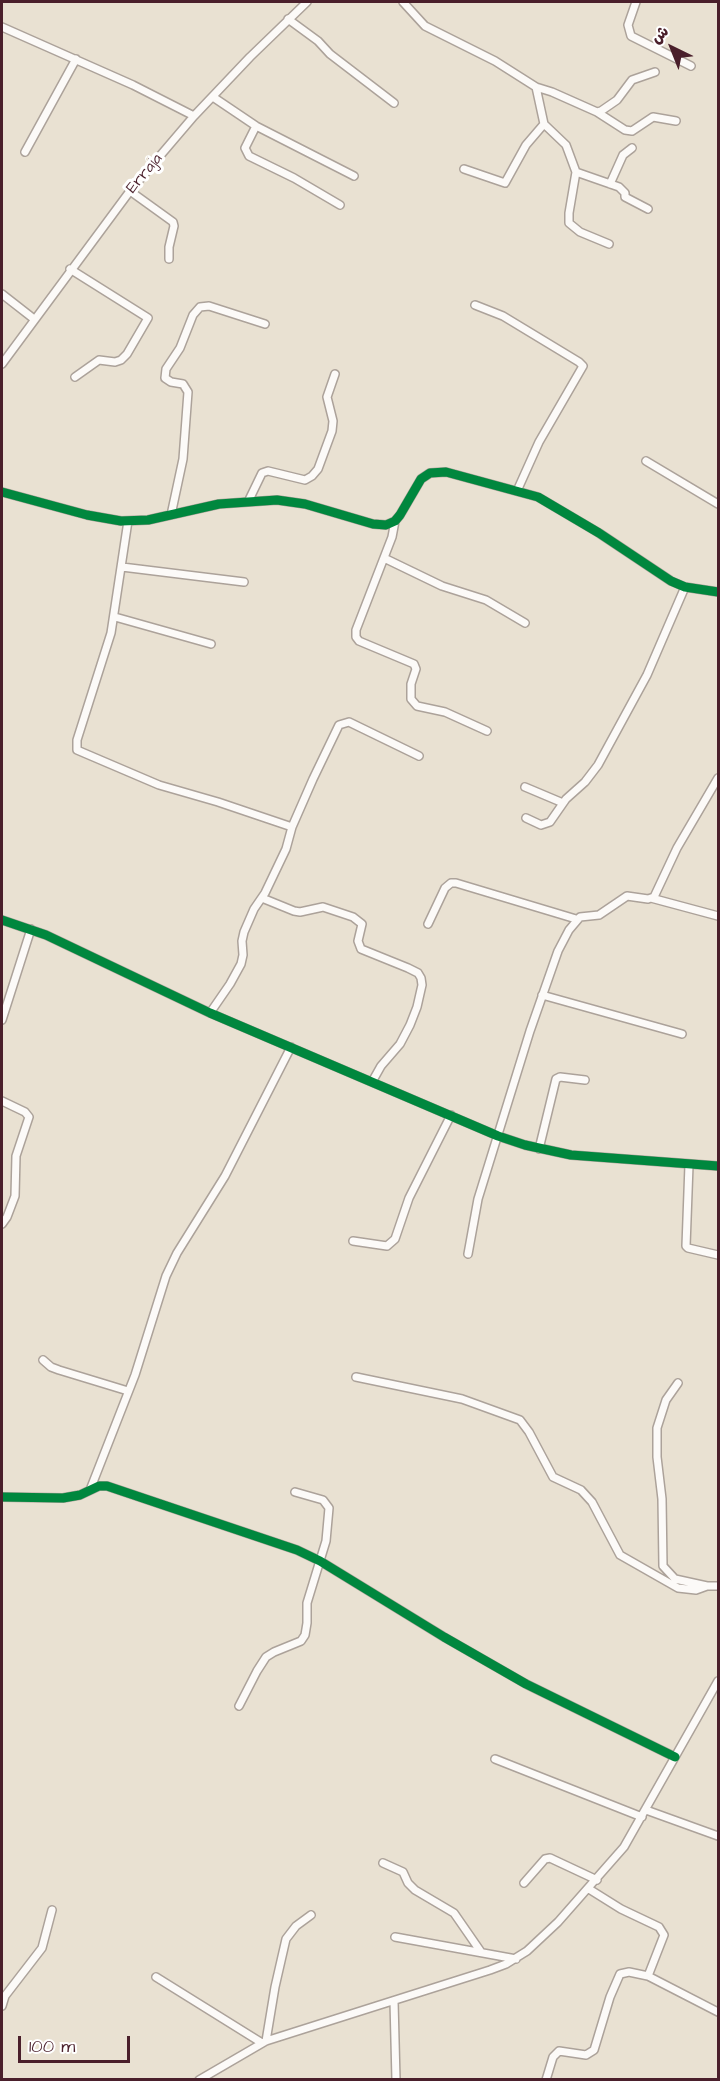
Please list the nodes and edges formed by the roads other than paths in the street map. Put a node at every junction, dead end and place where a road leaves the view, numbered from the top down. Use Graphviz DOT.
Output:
graph roads {
  1 [pos="307,2"];
  2 [pos="403,2"];
  3 [pos="636,2"];
  4 [pos="288,19"];
  5 [pos="2,27"];
  6 [pos="76,59"];
  7 [pos="691,66"];
  8 [pos="655,72"];
  9 [pos="536,87"];
  10 [pos="213,97"];
  11 [pos="394,103"];
  12 [pos="597,112"];
  13 [pos="194,116"];
  14 [pos="676,121"];
  15 [pos="544,124"];
  16 [pos="256,126"];
  17 [pos="632,148"];
  18 [pos="25,152"];
  19 [pos="464,169"];
  20 [pos="576,172"];
  21 [pos="354,176"];
  22 [pos="610,184"];
  23 [pos="130,191"];
  24 [pos="340,205"];
  25 [pos="648,209"];
  26 [pos="609,244"];
  27 [pos="169,259"];
  28 [pos="70,269"];
  29 [pos="2,294"];
  30 [pos="475,305"];
  31 [pos="34,319"];
  32 [pos="265,324"];
  33 [pos="2,364"];
  34 [pos="335,375"];
  35 [pos="75,377"];
  36 [pos="646,460"];
  37 [pos="517,491"];
  38 [pos="2,492"];
  39 [pos="248,502"];
  40 [pos="718,504"];
  41 [pos="171,515"];
  42 [pos="128,521"];
  43 [pos="395,521"];
  44 [pos="384,558"];
  45 [pos="122,567"];
  46 [pos="244,582"];
  47 [pos="685,587"];
  48 [pos="718,592"];
  49 [pos="115,617"];
  50 [pos="525,623"];
  51 [pos="211,644"];
  52 [pos="487,731"];
  53 [pos="419,756"];
  54 [pos="718,778"];
  55 [pos="525,787"];
  56 [pos="563,803"];
  57 [pos="526,818"];
  58 [pos="292,827"];
  59 [pos="262,898"];
  60 [pos="651,898"];
  61 [pos="718,915"];
  62 [pos="576,919"];
  63 [pos="2,920"];
  64 [pos="429,924"];
  65 [pos="31,929"];
  66 [pos="542,995"];
  67 [pos="210,1013"];
  68 [pos="2,1020"];
  69 [pos="682,1034"];
  70 [pos="291,1047"];
  71 [pos="585,1080"];
  72 [pos="372,1082"];
  73 [pos="2,1101"];
  74 [pos="451,1116"];
  75 [pos="498,1136"];
  76 [pos="539,1149"];
  77 [pos="689,1165"];
  78 [pos="718,1166"];
  79 [pos="2,1224"];
  80 [pos="353,1242"];
  81 [pos="468,1254"];
  82 [pos="718,1255"];
  83 [pos="43,1360"];
  84 [pos="356,1377"];
  85 [pos="678,1383"];
  86 [pos="128,1391"];
  87 [pos="90,1490"];
  88 [pos="295,1492"];
  89 [pos="2,1497"];
  90 [pos="320,1561"];
  91 [pos="707,1586"];
  92 [pos="718,1586"];
  93 [pos="718,1681"];
  94 [pos="239,1706"];
  95 [pos="675,1757"];
  96 [pos="495,1759"];
  97 [pos="644,1813"];
  98 [pos="718,1836"];
  99 [pos="383,1863"];
  100 [pos="597,1880"];
  101 [pos="524,1883"];
  102 [pos="589,1889"];
  103 [pos="52,1910"];
  104 [pos="310,1915"];
  105 [pos="395,1937"];
  106 [pos="481,1952"];
  107 [pos="516,1959"];
  108 [pos="648,1976"];
  109 [pos="156,1977"];
  110 [pos="394,2001"];
  111 [pos="2,2006"];
  112 [pos="718,2012"];
  113 [pos="264,2042"];
  114 [pos="199,2079"];
  115 [pos="396,2079"];
  116 [pos="546,2079"];
  1 -- 4 [label="street, Erraja"];
  2 -- 9 [label="street"];
  3 -- 7 [label="street"];
  4 -- 10 [label="street, Erraja"];
  4 -- 11 [label="street"];
  5 -- 6 [label="street"];
  6 -- 13 [label="street"];
  6 -- 18 [label="street"];
  8 -- 12 [label="street"];
  9 -- 12 [label="street"];
  9 -- 15 [label="street"];
  10 -- 13 [label="street, Erraja"];
  10 -- 16 [label="street"];
  12 -- 14 [label="street"];
  13 -- 23 [label="street, Erraja"];
  15 -- 19 [label="street"];
  15 -- 20 [label="street"];
  16 -- 21 [label="street"];
  16 -- 24 [label="street"];
  17 -- 22 [label="street"];
  20 -- 22 [label="street"];
  20 -- 26 [label="street"];
  22 -- 25 [label="street"];
  23 -- 27 [label="street"];
  23 -- 28 [label="street, Erraja"];
  28 -- 31 [label="street, Erraja"];
  28 -- 35 [label="street"];
  29 -- 31 [label="street"];
  30 -- 37 [label="street"];
  31 -- 33 [label="street, Erraja"];
  32 -- 41 [label="street"];
  34 -- 39 [label="street"];
  36 -- 40 [label="street"];
  37 -- 43 [label="street"];
  37 -- 47 [label="street"];
  38 -- 42 [label="street"];
  39 -- 41 [label="street"];
  39 -- 43 [label="street"];
  41 -- 42 [label="street"];
  42 -- 45 [label="street"];
  43 -- 44 [label="street"];
  44 -- 50 [label="street"];
  44 -- 52 [label="street"];
  45 -- 46 [label="street"];
  45 -- 49 [label="street"];
  47 -- 48 [label="street"];
  47 -- 56 [label="street"];
  49 -- 51 [label="street"];
  49 -- 58 [label="street"];
  53 -- 58 [label="street"];
  54 -- 60 [label="street"];
  55 -- 56 [label="street"];
  56 -- 57 [label="street"];
  58 -- 59 [label="street"];
  59 -- 67 [label="street"];
  59 -- 72 [label="street"];
  60 -- 61 [label="street"];
  60 -- 62 [label="street"];
  62 -- 64 [label="street"];
  62 -- 66 [label="street"];
  63 -- 65 [label="street"];
  65 -- 67 [label="street"];
  65 -- 68 [label="street"];
  66 -- 69 [label="street"];
  66 -- 75 [label="street"];
  67 -- 70 [label="street"];
  70 -- 72 [label="street"];
  70 -- 86 [label="street"];
  71 -- 76 [label="street"];
  72 -- 74 [label="street"];
  73 -- 79 [label="street"];
  74 -- 75 [label="street"];
  74 -- 80 [label="street"];
  75 -- 76 [label="street"];
  75 -- 81 [label="street"];
  76 -- 77 [label="street"];
  77 -- 78 [label="street"];
  77 -- 82 [label="street"];
  83 -- 86 [label="street"];
  84 -- 91 [label="street"];
  85 -- 91 [label="street"];
  86 -- 87 [label="street"];
  87 -- 89 [label="street"];
  87 -- 90 [label="street"];
  88 -- 90 [label="street"];
  90 -- 94 [label="street"];
  90 -- 95 [label="street"];
  91 -- 92 [label="street"];
  93 -- 95 [label="street"];
  95 -- 97 [label="street"];
  96 -- 97 [label="street"];
  97 -- 98 [label="street"];
  97 -- 100 [label="street"];
  99 -- 106 [label="street"];
  100 -- 101 [label="street"];
  100 -- 102 [label="street"];
  102 -- 107 [label="street"];
  102 -- 108 [label="street"];
  103 -- 111 [label="street"];
  104 -- 113 [label="street"];
  105 -- 106 [label="street"];
  106 -- 107 [label="street"];
  107 -- 110 [label="street"];
  108 -- 112 [label="street"];
  108 -- 116 [label="street"];
  109 -- 113 [label="street"];
  110 -- 113 [label="street"];
  110 -- 115 [label="street"];
  113 -- 114 [label="street"];
}
